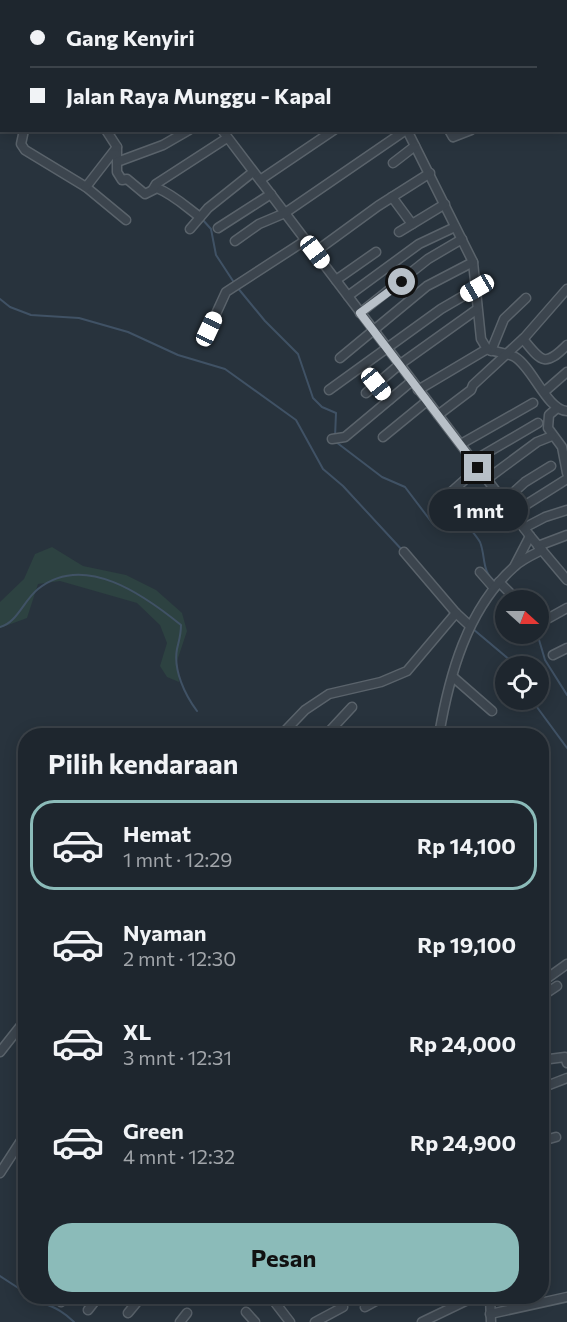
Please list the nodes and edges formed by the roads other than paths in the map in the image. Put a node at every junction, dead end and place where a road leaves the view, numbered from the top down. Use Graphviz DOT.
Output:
graph roads {
  1 [pos="24,132"];
  2 [pos="107,132"];
  3 [pos="186,132"];
  4 [pos="331,132"];
  5 [pos="403,132"];
  6 [pos="407,132"];
  7 [pos="450,132"];
  8 [pos="466,132"];
  9 [pos="224,134"];
  10 [pos="415,146"];
  11 [pos="117,147"];
  12 [pos="117,162"];
  13 [pos="393,163"];
  14 [pos="253,172"];
  15 [pos="430,173"];
  16 [pos="260,180"];
  17 [pos="86,187"];
  18 [pos="153,189"];
  19 [pos="271,194"];
  20 [pos="393,197"];
  21 [pos="445,204"];
  22 [pos="285,213"];
  23 [pos="200,217"];
  24 [pos="126,220"];
  25 [pos="412,224"];
  26 [pos="455,227"];
  27 [pos="218,228"];
  28 [pos="190,230"];
  29 [pos="399,232"];
  30 [pos="462,239"];
  31 [pos="306,240"];
  32 [pos="235,241"];
  33 [pos="315,252"];
  34 [pos="376,252"];
  35 [pos="472,262"];
  36 [pos="336,280"];
  37 [pos="477,288"];
  38 [pos="567,289"];
  39 [pos="348,296"];
  40 [pos="526,298"];
  41 [pos="476,310"];
  42 [pos="360,313"];
  43 [pos="209,329"];
  44 [pos="372,330"];
  45 [pos="523,339"];
  46 [pos="567,345"];
  47 [pos="386,348"];
  48 [pos="489,350"];
  49 [pos="506,355"];
  50 [pos="340,358"];
  51 [pos="399,364"];
  52 [pos="567,372"];
  53 [pos="412,381"];
  54 [pos="376,384"];
  55 [pos="328,390"];
  56 [pos="418,390"];
  57 [pos="544,392"];
  58 [pos="366,393"];
  59 [pos="389,400"];
  60 [pos="427,401"];
  61 [pos="533,403"];
  62 [pos="557,408"];
  63 [pos="567,411"];
  64 [pos="438,415"];
  65 [pos="538,423"];
  66 [pos="383,437"];
  67 [pos="550,437"];
  68 [pos="332,439"];
  69 [pos="461,444"];
  70 [pos="564,445"];
  71 [pos="476,464"];
  72 [pos="551,466"];
  73 [pos="567,472"];
  74 [pos="487,479"];
  75 [pos="567,479"];
  76 [pos="441,501"];
  77 [pos="504,501"];
  78 [pos="567,510"];
  79 [pos="513,513"];
  80 [pos="527,532"];
  81 [pos="567,535"];
  82 [pos="540,548"];
  83 [pos="404,552"];
  84 [pos="515,565"];
  85 [pos="480,572"];
  86 [pos="567,580"];
  87 [pos="496,585"];
  88 [pos="503,590"];
  89 [pos="567,608"];
  90 [pos="456,613"];
  91 [pos="549,618"];
  92 [pos="467,627"];
  93 [pos="567,648"];
  94 [pos="553,655"];
  95 [pos="453,676"];
  96 [pos="352,707"];
  97 [pos="492,711"];
  98 [pos="288,728"];
  99 [pos="332,728"];
  100 [pos="442,728"];
  101 [pos="567,964"];
  102 [pos="549,977"];
  103 [pos="557,986"];
  104 [pos="549,991"];
  105 [pos="18,1029"];
  106 [pos="0,1052"];
  107 [pos="566,1059"];
  108 [pos="549,1060"];
  109 [pos="567,1078"];
  110 [pos="549,1086"];
  111 [pos="556,1137"];
  112 [pos="549,1139"];
  113 [pos="18,1145"];
  114 [pos="0,1173"];
  115 [pos="567,1297"];
  116 [pos="549,1302"];
  117 [pos="93,1304"];
  118 [pos="135,1304"];
  119 [pos="276,1304"];
  120 [pos="370,1304"];
  121 [pos="459,1304"];
  122 [pos="541,1304"];
  123 [pos="343,1307"];
  124 [pos="365,1307"];
  125 [pos="88,1310"];
  126 [pos="246,1312"];
  127 [pos="128,1313"];
  128 [pos="187,1313"];
  129 [pos="490,1318"];
  130 [pos="180,1322"];
  131 [pos="255,1322"];
  132 [pos="290,1322"];
  133 [pos="315,1322"];
  134 [pos="422,1322"];
  1 -- 17 [label="street"];
  2 -- 11 [label="street"];
  3 -- 12 [label="street"];
  4 -- 16 [label="street"];
  5 -- 22 [label="street"];
  6 -- 10 [label="street"];
  7 -- 8 [label="street"];
  9 -- 14 [label="street"];
  9 -- 18 [label="street"];
  10 -- 13 [label="street"];
  10 -- 15 [label="street"];
  11 -- 12 [label="street"];
  11 -- 17 [label="street"];
  12 -- 18 [label="street"];
  14 -- 16 [label="street"];
  14 -- 23 [label="street"];
  15 -- 20 [label="street"];
  15 -- 21 [label="street"];
  16 -- 19 [label="street"];
  17 -- 24 [label="street"];
  18 -- 23 [label="street"];
  19 -- 22 [label="street"];
  19 -- 27 [label="street"];
  20 -- 25 [label="street"];
  20 -- 33 [label="street"];
  21 -- 25 [label="street"];
  21 -- 26 [label="street"];
  22 -- 31 [label="street"];
  22 -- 32 [label="street"];
  23 -- 28 [label="street"];
  25 -- 29 [label="street"];
  26 -- 30 [label="street"];
  26 -- 39 [label="street"];
  30 -- 35 [label="street"];
  30 -- 42 [label="street"];
  31 -- 33 [label="street"];
  31 -- 43 [label="street"];
  33 -- 36 [label="street"];
  34 -- 36 [label="street"];
  35 -- 37 [label="street"];
  35 -- 44 [label="street"];
  36 -- 39 [label="street"];
  37 -- 41 [label="street"];
  37 -- 47 [label="street"];
  38 -- 45 [label="street"];
  39 -- 42 [label="street"];
  40 -- 48 [label="street"];
  41 -- 48 [label="street"];
  41 -- 51 [label="street"];
  42 -- 44 [label="street"];
  44 -- 47 [label="street"];
  44 -- 50 [label="street"];
  45 -- 46 [label="street"];
  45 -- 49 [label="street"];
  47 -- 51 [label="street"];
  47 -- 55 [label="street"];
  48 -- 49 [label="street"];
  48 -- 56 [label="street"];
  49 -- 57 [label="street"];
  49 -- 64 [label="street"];
  51 -- 53 [label="street"];
  51 -- 54 [label="street"];
  52 -- 57 [label="street"];
  53 -- 56 [label="street"];
  53 -- 59 [label="street"];
  54 -- 58 [label="street"];
  54 -- 59 [label="street"];
  56 -- 60 [label="street"];
  57 -- 62 [label="street"];
  59 -- 68 [label="street"];
  60 -- 64 [label="street"];
  60 -- 66 [label="street"];
  61 -- 69 [label="street"];
  62 -- 63 [label="street"];
  62 -- 67 [label="street"];
  64 -- 69 [label="street"];
  65 -- 71 [label="street"];
  67 -- 70 [label="street"];
  67 -- 74 [label="street"];
  69 -- 71 [label="street"];
  70 -- 73 [label="street"];
  71 -- 74 [label="street"];
  71 -- 76 [label="street"];
  72 -- 77 [label="street"];
  74 -- 77 [label="street"];
  75 -- 79 [label="street"];
  77 -- 79 [label="street"];
  78 -- 80 [label="street"];
  79 -- 80 [label="street"];
  80 -- 82 [label="street"];
  80 -- 84 [label="street"];
  81 -- 82 [label="street"];
  82 -- 84 [label="street"];
  82 -- 86 [label="street"];
  83 -- 90 [label="street"];
  84 -- 87 [label="street"];
  85 -- 87 [label="street"];
  87 -- 88 [label="street"];
  87 -- 92 [label="street"];
  89 -- 91 [label="street"];
  90 -- 92 [label="street"];
  90 -- 98 [label="street"];
  92 -- 95 [label="street"];
  93 -- 94 [label="street"];
  95 -- 97 [label="street"];
  95 -- 100 [label="street"];
  96 -- 99 [label="street"];
  101 -- 102 [label="street"];
  103 -- 104 [label="street"];
  105 -- 106 [label="street"];
  107 -- 108 [label="street"];
  109 -- 110 [label="street"];
  111 -- 112 [label="street"];
  113 -- 114 [label="street"];
  115 -- 116 [label="street"];
  117 -- 125 [label="street"];
  118 -- 127 [label="street"];
  119 -- 132 [label="street"];
  120 -- 124 [label="street"];
  121 -- 134 [label="street"];
  122 -- 129 [label="street"];
  123 -- 133 [label="street"];
  126 -- 131 [label="street"];
  128 -- 130 [label="street"];
}
